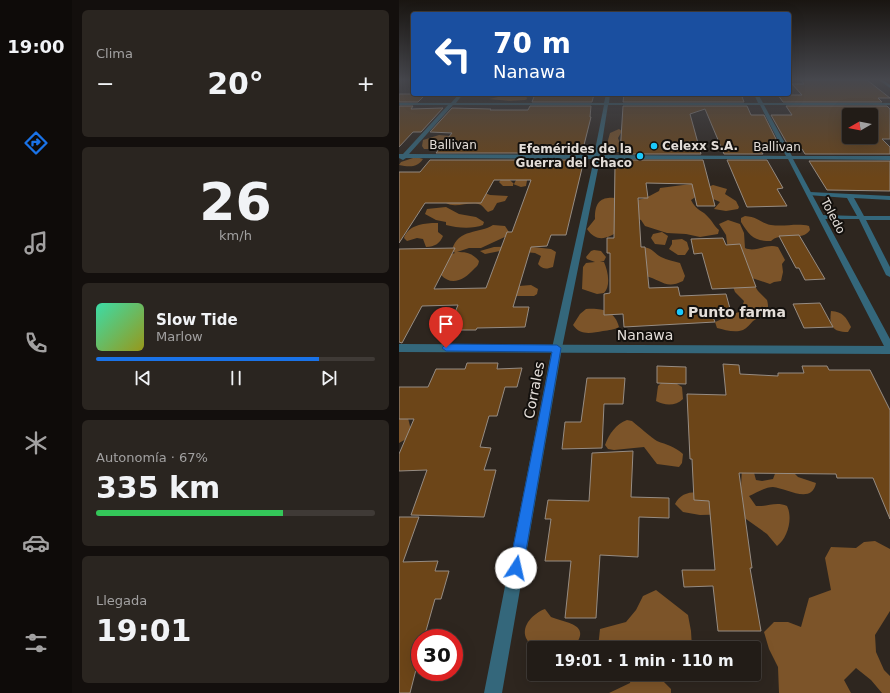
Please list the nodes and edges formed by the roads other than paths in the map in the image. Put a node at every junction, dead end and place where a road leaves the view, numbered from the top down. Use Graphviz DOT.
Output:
graph roads {
  1 [pos="443,112"];
  2 [pos="605,112"];
  3 [pos="767,112"];
  4 [pos="402,156"];
  5 [pos="597,157"];
  6 [pos="791,158"];
  7 [pos="890,158"];
  8 [pos="399,163"];
  9 [pos="809,194"];
  10 [pos="849,195"];
  11 [pos="890,198"];
  12 [pos="822,217"];
  13 [pos="862,218"];
  14 [pos="890,218"];
  15 [pos="890,274"];
  16 [pos="399,348"];
  17 [pos="557,348"];
  18 [pos="890,349"];
  19 [pos="493,693"];
  1 -- 4 [label="street"];
  2 -- 5 [label="street, Corrales"];
  3 -- 6 [label="street, Toledo"];
  4 -- 5 [label="street, Ballivan"];
  4 -- 8 [label="street"];
  5 -- 6 [label="street, Ballivan"];
  5 -- 17 [label="street, Corrales"];
  6 -- 7 [label="street, Ballivan"];
  6 -- 9 [label="street, Toledo"];
  9 -- 10 [label="lane"];
  9 -- 12 [label="street, Toledo"];
  10 -- 11 [label="lane"];
  10 -- 13 [label="lane"];
  12 -- 13 [label="lane"];
  12 -- 18 [label="street, Toledo"];
  13 -- 14 [label="lane"];
  13 -- 15 [label="lane"];
  16 -- 17 [label="street, Nanawa"];
  17 -- 18 [label="street, Nanawa"];
  17 -- 19 [label="street, Corrales"];
}
